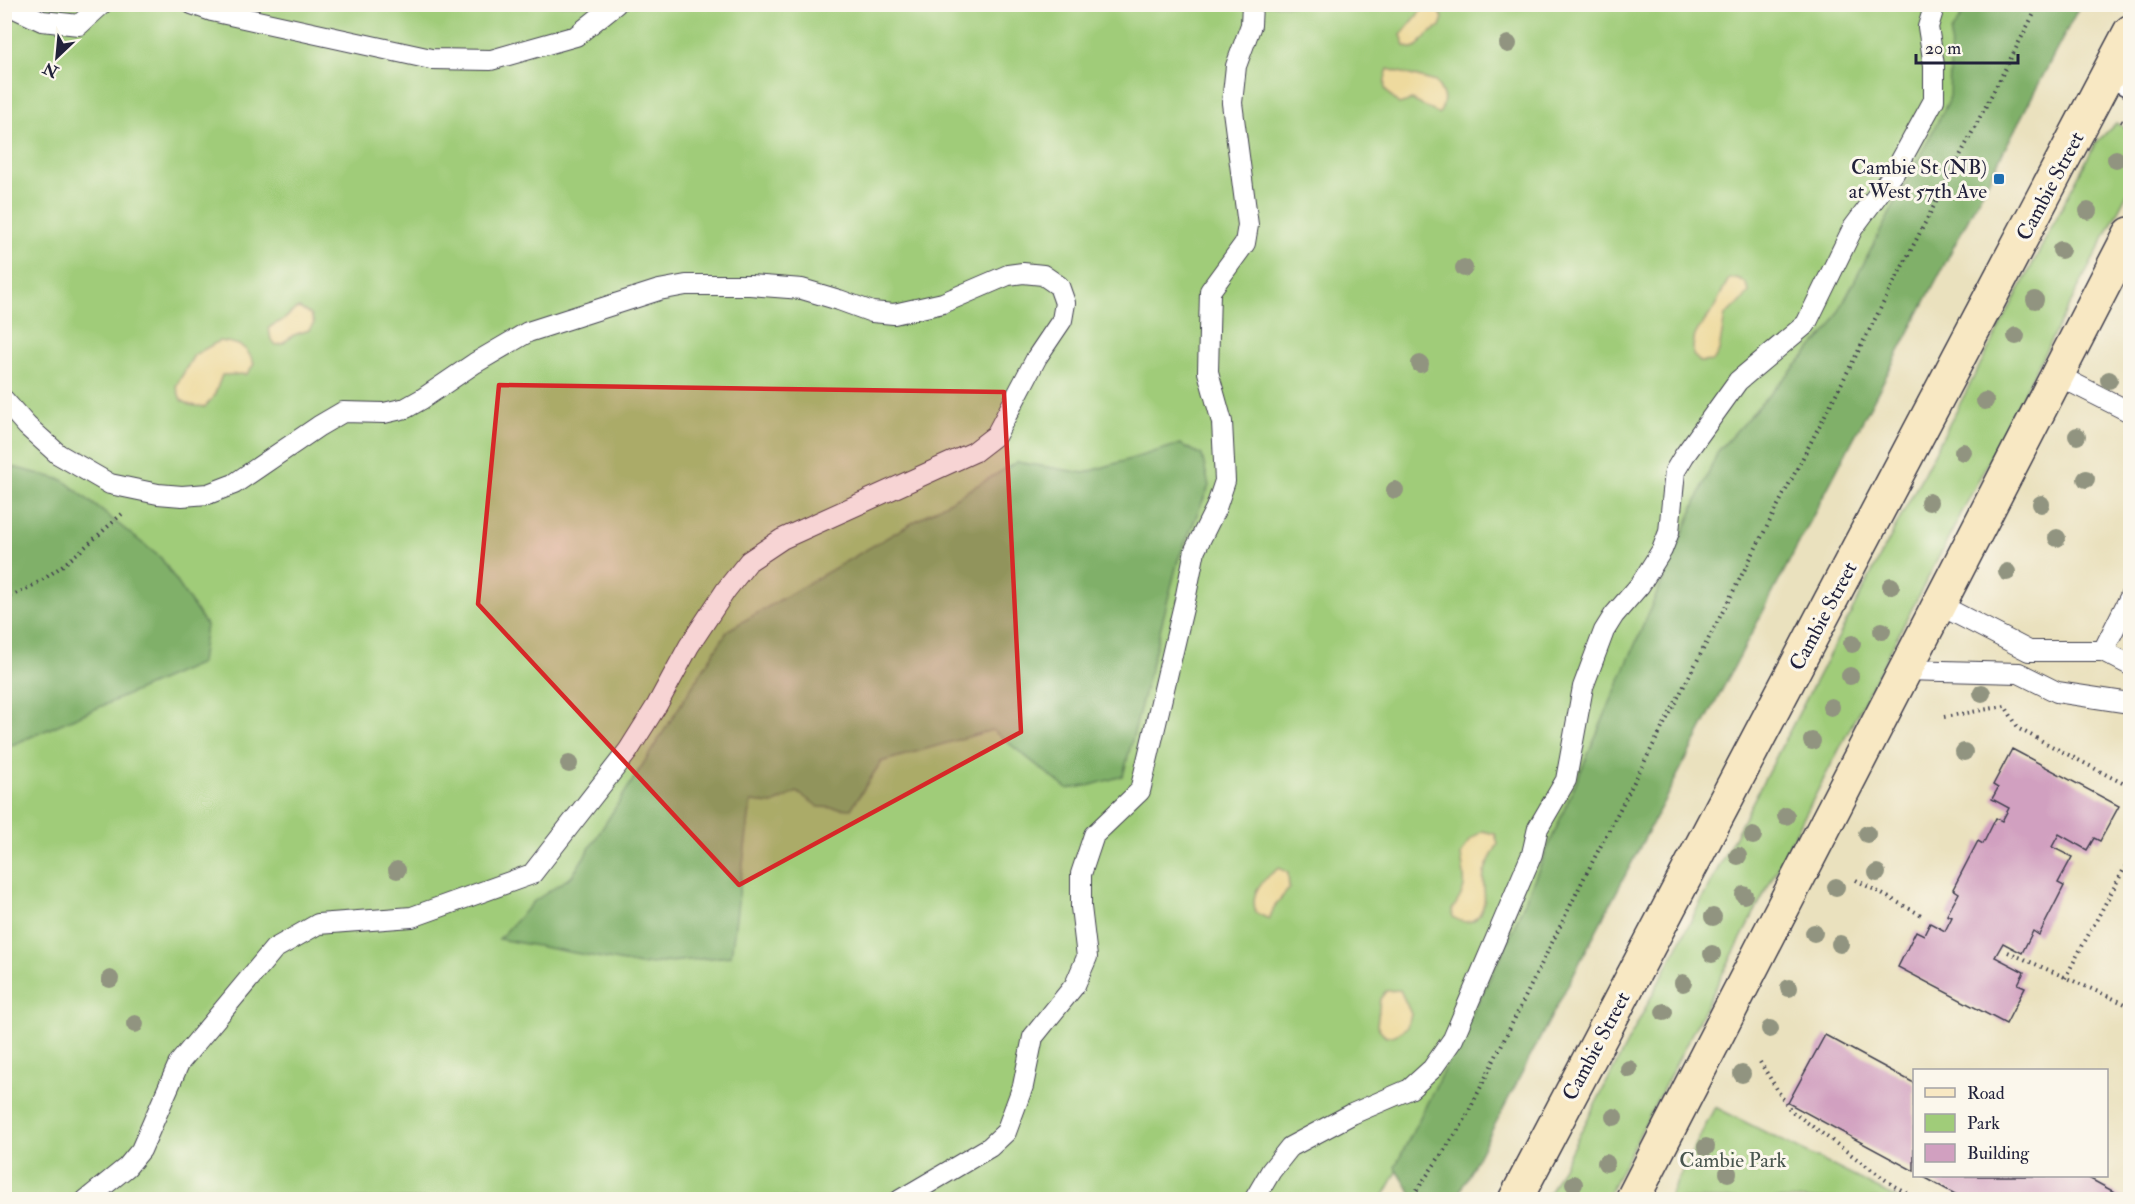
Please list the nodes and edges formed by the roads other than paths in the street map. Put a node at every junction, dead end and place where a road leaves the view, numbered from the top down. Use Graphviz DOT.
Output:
graph roads {
  1 [pos="6,4"];
  2 [pos="102,4"];
  3 [pos="192,4"];
  4 [pos="616,4"];
  5 [pos="1252,4"];
  6 [pos="1935,4"];
  7 [pos="2130,32"];
  8 [pos="2121,75"];
  9 [pos="2130,234"];
  10 [pos="2057,375"];
  11 [pos="4,400"];
  12 [pos="2130,412"];
  13 [pos="2130,597"];
  14 [pos="1938,604"];
  15 [pos="2029,651"];
  16 [pos="2103,651"];
  17 [pos="2130,665"];
  18 [pos="1904,670"];
  19 [pos="2019,673"];
  20 [pos="2130,704"];
  21 [pos="86,1200"];
  22 [pos="900,1200"];
  23 [pos="1254,1200"];
  24 [pos="1515,1200"];
  25 [pos="1632,1200"];
  1 -- 2 [label="lane"];
  3 -- 4 [label="lane"];
  5 -- 22 [label="lane"];
  6 -- 23 [label="lane"];
  7 -- 8 [label="main road, Cambie Street"];
  8 -- 24 [label="main road, Cambie Street"];
  9 -- 10 [label="main road"];
  10 -- 12 [label="lane"];
  10 -- 14 [label="main road"];
  11 -- 21 [label="lane"];
  13 -- 16 [label="lane"];
  14 -- 15 [label="lane"];
  14 -- 18 [label="main road"];
  15 -- 16 [label="lane"];
  15 -- 19 [label="lane"];
  16 -- 17 [label="lane"];
  18 -- 19 [label="lane"];
  18 -- 25 [label="main road"];
  19 -- 20 [label="lane"];
}
